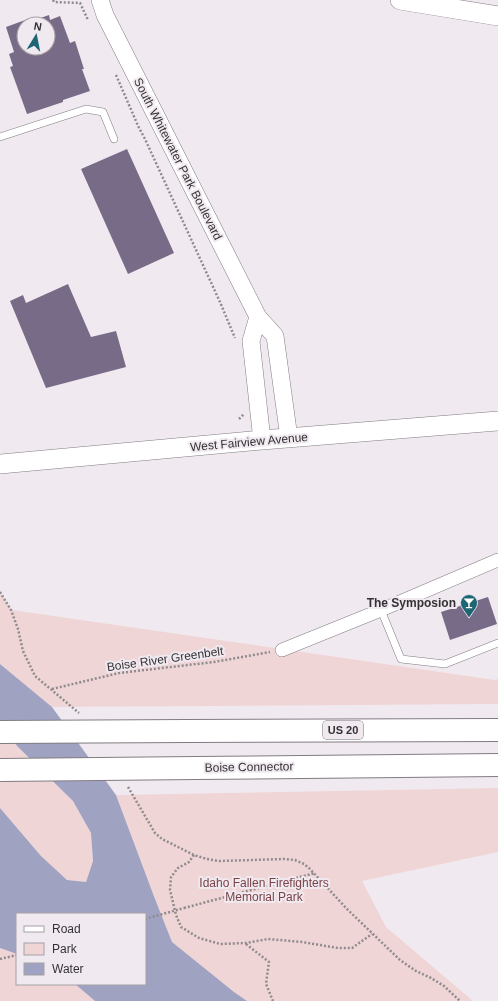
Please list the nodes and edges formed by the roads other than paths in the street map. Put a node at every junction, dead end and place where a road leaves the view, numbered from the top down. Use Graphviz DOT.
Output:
graph roads {
  1 [pos="100,0"];
  2 [pos="400,0"];
  3 [pos="431,2"];
  4 [pos="498,16"];
  5 [pos="0,137"];
  6 [pos="114,139"];
  7 [pos="258,318"];
  8 [pos="498,421"];
  9 [pos="289,438"];
  10 [pos="262,440"];
  11 [pos="0,464"];
  12 [pos="498,560"];
  13 [pos="381,610"];
  14 [pos="498,643"];
  15 [pos="282,650"];
  16 [pos="498,730"];
  17 [pos="0,732"];
  18 [pos="498,765"];
  19 [pos="0,770"];
  1 -- 7 [label="street, South Whitewater Park Boulevard"];
  2 -- 3 [label="main road"];
  3 -- 4 [label="main road"];
  5 -- 6 [label="lane"];
  7 -- 9 [label="street, South Whitewater Park Boulevard"];
  7 -- 10 [label="street"];
  8 -- 9 [label="main road, West Fairview Avenue"];
  9 -- 10 [label="main road, West Fairview Avenue"];
  10 -- 11 [label="main road, West Fairview Avenue"];
  12 -- 13 [label="street"];
  13 -- 14 [label="lane"];
  13 -- 15 [label="street"];
  16 -- 17 [label="highway, US 20, bridge"];
  18 -- 19 [label="highway, Boise Connector, bridge"];
}
